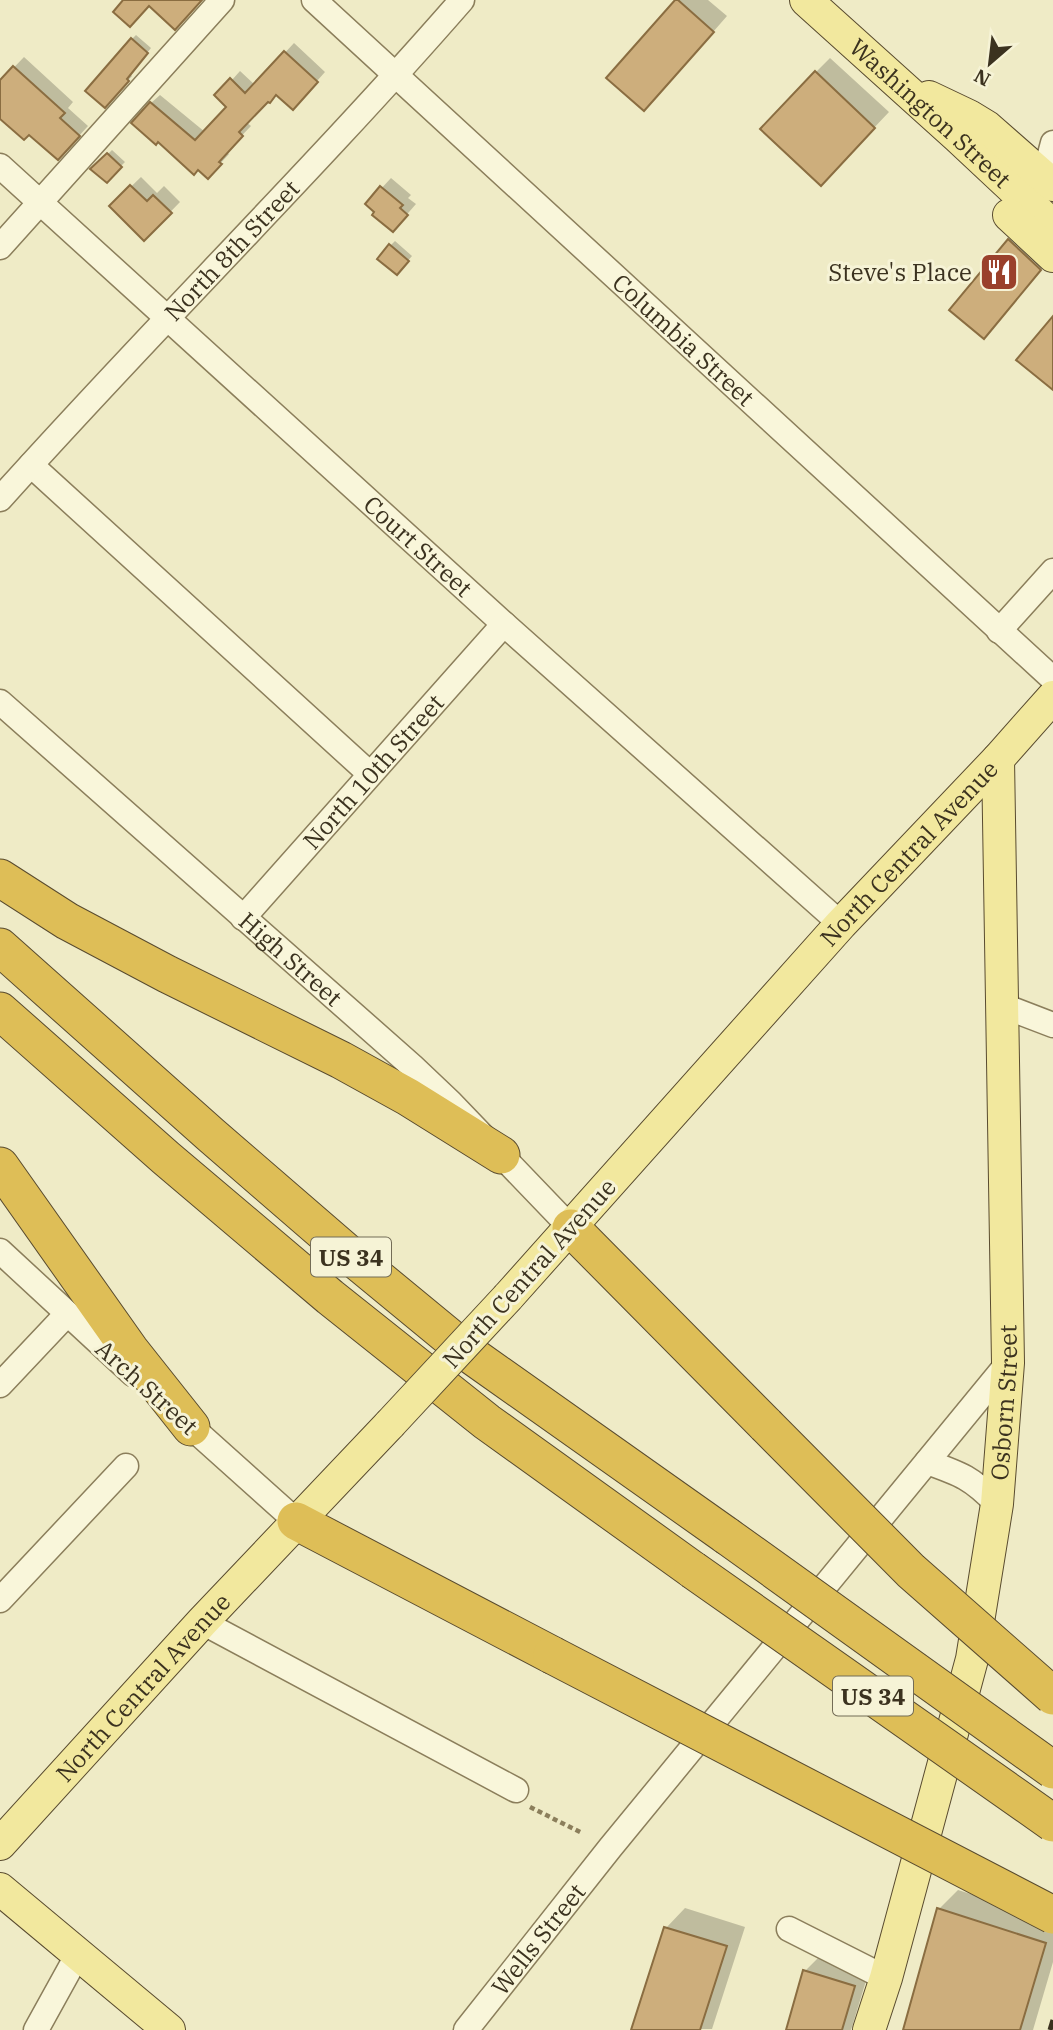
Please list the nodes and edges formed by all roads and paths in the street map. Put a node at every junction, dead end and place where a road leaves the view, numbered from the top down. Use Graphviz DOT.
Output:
graph roads {
  1 [pos="222,0"];
  2 [pos="314,0"];
  3 [pos="462,0"];
  4 [pos="806,0"];
  5 [pos="396,75"];
  6 [pos="896,81"];
  7 [pos="1053,143"];
  8 [pos="0,166"];
  9 [pos="1049,181"];
  10 [pos="41,202"];
  11 [pos="1053,226"];
  12 [pos="0,247"];
  13 [pos="1053,256"];
  14 [pos="166,318"];
  15 [pos="31,465"];
  16 [pos="0,499"];
  17 [pos="1053,571"];
  18 [pos="504,624"];
  19 [pos="999,631"];
  20 [pos="1053,679"];
  21 [pos="1053,697"];
  22 [pos="0,702"];
  23 [pos="998,759"];
  24 [pos="370,774"];
  25 [pos="0,878"];
  26 [pos="243,918"];
  27 [pos="841,923"];
  28 [pos="0,947"];
  29 [pos="1000,1005"];
  30 [pos="0,1011"];
  31 [pos="1053,1025"];
  32 [pos="501,1155"];
  33 [pos="0,1167"];
  34 [pos="571,1228"];
  35 [pos="0,1251"];
  36 [pos="67,1314"];
  37 [pos="1008,1363"];
  38 [pos="0,1385"];
  39 [pos="191,1427"];
  40 [pos="927,1462"];
  41 [pos="127,1466"];
  42 [pos="997,1504"];
  43 [pos="296,1521"];
  44 [pos="0,1600"];
  45 [pos="202,1622"];
  46 [pos="1053,1696"];
  47 [pos="1053,1770"];
  48 [pos="522,1798"];
  49 [pos="1053,1823"];
  50 [pos="582,1833"];
  51 [pos="0,1844"];
  52 [pos="0,1889"];
  53 [pos="1053,1915"];
  54 [pos="789,1930"];
  55 [pos="78,1954"];
  56 [pos="886,1978"];
  57 [pos="36,2030"];
  58 [pos="169,2030"];
  59 [pos="466,2030"];
  60 [pos="869,2030"];
  1 -- 10 [label="street"];
  2 -- 5 [label="street, Columbia Street"];
  3 -- 5 [label="street, North 8th Street"];
  4 -- 6 [label="main road, Washington Street"];
  5 -- 14 [label="street, North 8th Street"];
  5 -- 19 [label="street, Columbia Street"];
  6 -- 9 [label="main road"];
  6 -- 11 [label="main road, Washington Street"];
  6 -- 13 [label="main road"];
  7 -- 9 [label="street"];
  8 -- 10 [label="street, Court Street"];
  10 -- 12 [label="street"];
  10 -- 14 [label="street, Court Street"];
  14 -- 15 [label="street, North 8th Street"];
  14 -- 18 [label="street, Court Street"];
  15 -- 16 [label="street, North 8th Street"];
  15 -- 24 [label="street"];
  17 -- 19 [label="street"];
  18 -- 24 [label="street, North 10th Street"];
  18 -- 27 [label="street, Court Street"];
  19 -- 20 [label="street, Columbia Street"];
  21 -- 23 [label="main road, North Central Avenue"];
  22 -- 26 [label="street, High Street"];
  23 -- 27 [label="main road, North Central Avenue"];
  23 -- 29 [label="main road, Osborn Street"];
  24 -- 26 [label="street, North 10th Street"];
  25 -- 32 [label="highway"];
  26 -- 32 [label="street, High Street"];
  27 -- 34 [label="main road, North Central Avenue"];
  28 -- 47 [label="highway, US 34, bridge"];
  29 -- 31 [label="street"];
  29 -- 37 [label="main road, Osborn Street"];
  30 -- 49 [label="highway, US 34, bridge"];
  32 -- 34 [label="street, High Street"];
  33 -- 39 [label="highway"];
  34 -- 43 [label="main road, North Central Avenue, bridge"];
  34 -- 46 [label="highway, bridge"];
  35 -- 36 [label="street, Arch Street"];
  36 -- 38 [label="street"];
  36 -- 39 [label="street, Arch Street"];
  37 -- 40 [label="street, Wells Street"];
  37 -- 42 [label="main road, Osborn Street"];
  39 -- 43 [label="street, Arch Street"];
  40 -- 42 [label="street"];
  40 -- 59 [label="street, Wells Street"];
  41 -- 44 [label="street"];
  42 -- 56 [label="main road, Osborn Street"];
  43 -- 45 [label="main road, North Central Avenue"];
  43 -- 53 [label="highway, bridge"];
  45 -- 48 [label="street"];
  45 -- 51 [label="main road, North Central Avenue"];
  48 -- 50 [label="path"];
  52 -- 55 [label="main road"];
  54 -- 56 [label="street"];
  55 -- 57 [label="street"];
  55 -- 58 [label="main road"];
  56 -- 60 [label="main road, Osborn Street"];
}
